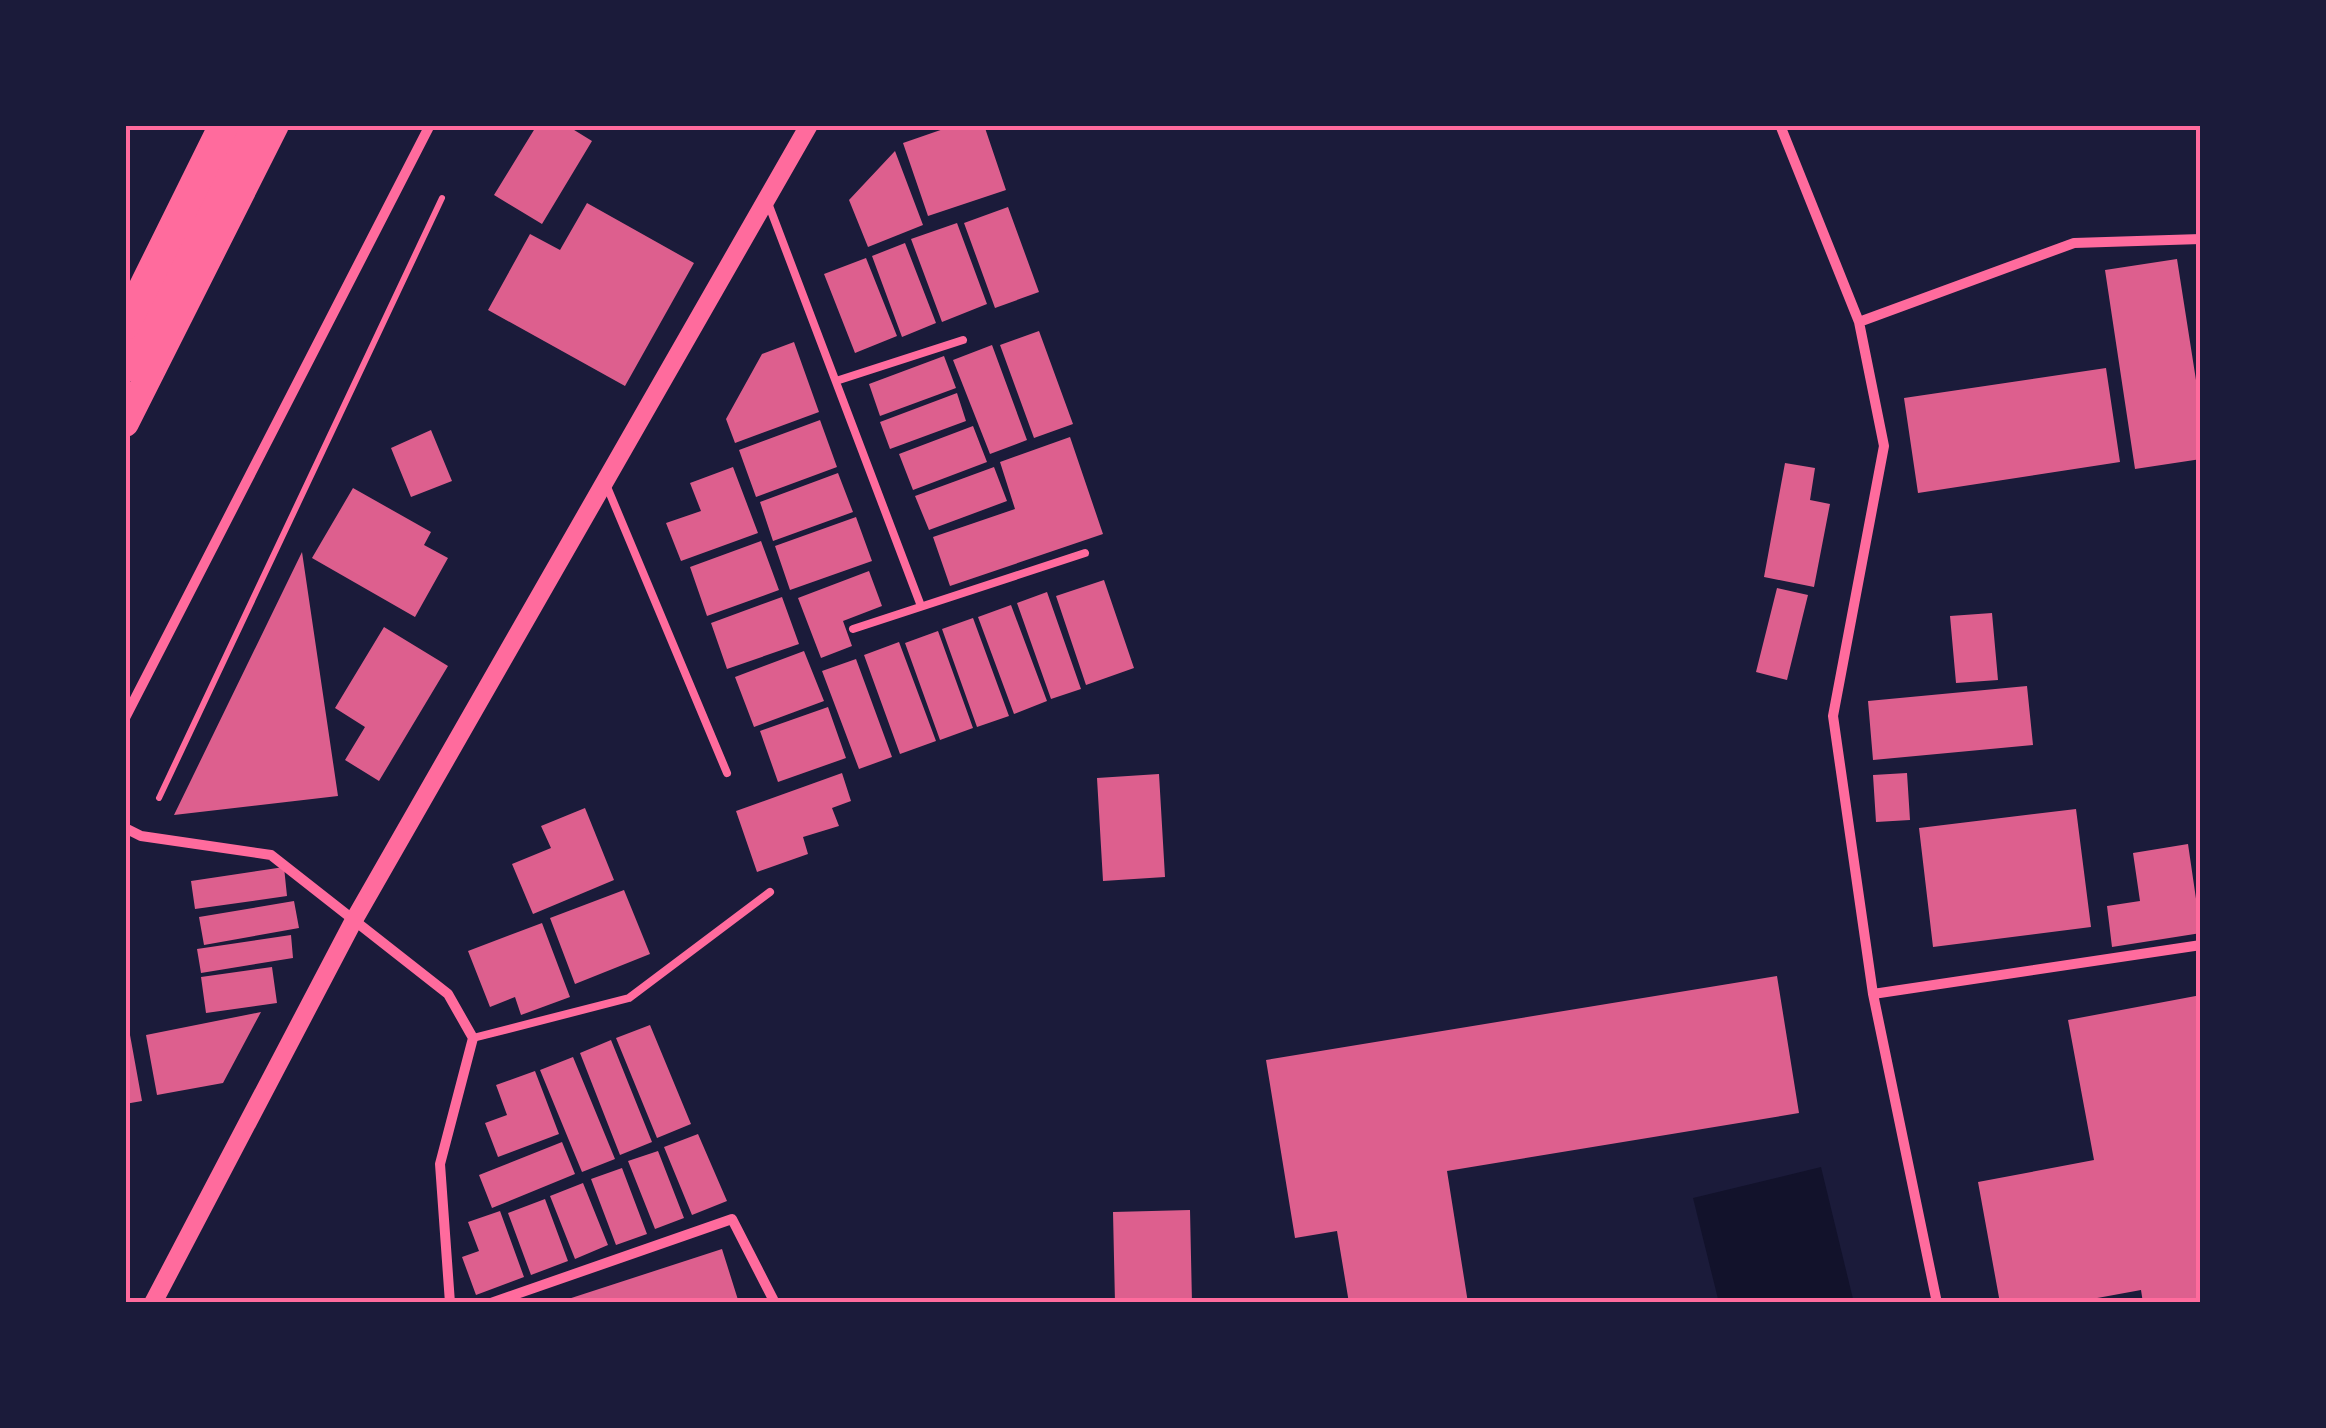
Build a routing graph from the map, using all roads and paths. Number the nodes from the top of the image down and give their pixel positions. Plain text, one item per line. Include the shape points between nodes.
1 (224, 125) edge
2 (246, 125) edge
3 (274, 125) edge
4 (430, 125) edge
5 (809, 125) edge
6 (1780, 125) edge
7 (443, 196) dead end
8 (766, 199) junction
9 (2201, 239) edge
10 (1859, 322) junction
11 (125, 325) edge
12 (963, 340) dead end
13 (125, 368) edge
14 (836, 381) junction
15 (125, 423) edge
16 (605, 481) junction
17 (1085, 552) dead end
18 (921, 606) junction
19 (853, 629) dead end
20 (125, 718) edge
21 (727, 773) dead end
22 (125, 828) edge
23 (141, 836) junction
24 (770, 892) dead end
25 (354, 920) junction
26 (2201, 945) edge
27 (1873, 994) junction
28 (473, 1038) junction
29 (153, 1303) edge
30 (450, 1303) edge
31 (491, 1303) edge
32 (775, 1303) edge
33 (1937, 1303) edge

1 - 11 highway
2 - 13 highway
3 - 15 highway
4 - 20 street
5 - 8 street
6 - 10 street
7 - 23 path
8 - 14 lane
8 - 16 street
9 - 10 street via 2074,243
10 - 27 street via 1884,446 1833,716
12 - 14 lane
14 - 18 lane
16 - 21 lane
16 - 25 street
17 - 18 lane
18 - 19 lane
22 - 23 street
23 - 25 street via 271,855
24 - 28 lane via 629,998
25 - 28 street via 448,994
25 - 29 street
26 - 27 street
27 - 33 street
28 - 30 street via 440,1164
31 - 32 street via 732,1219

